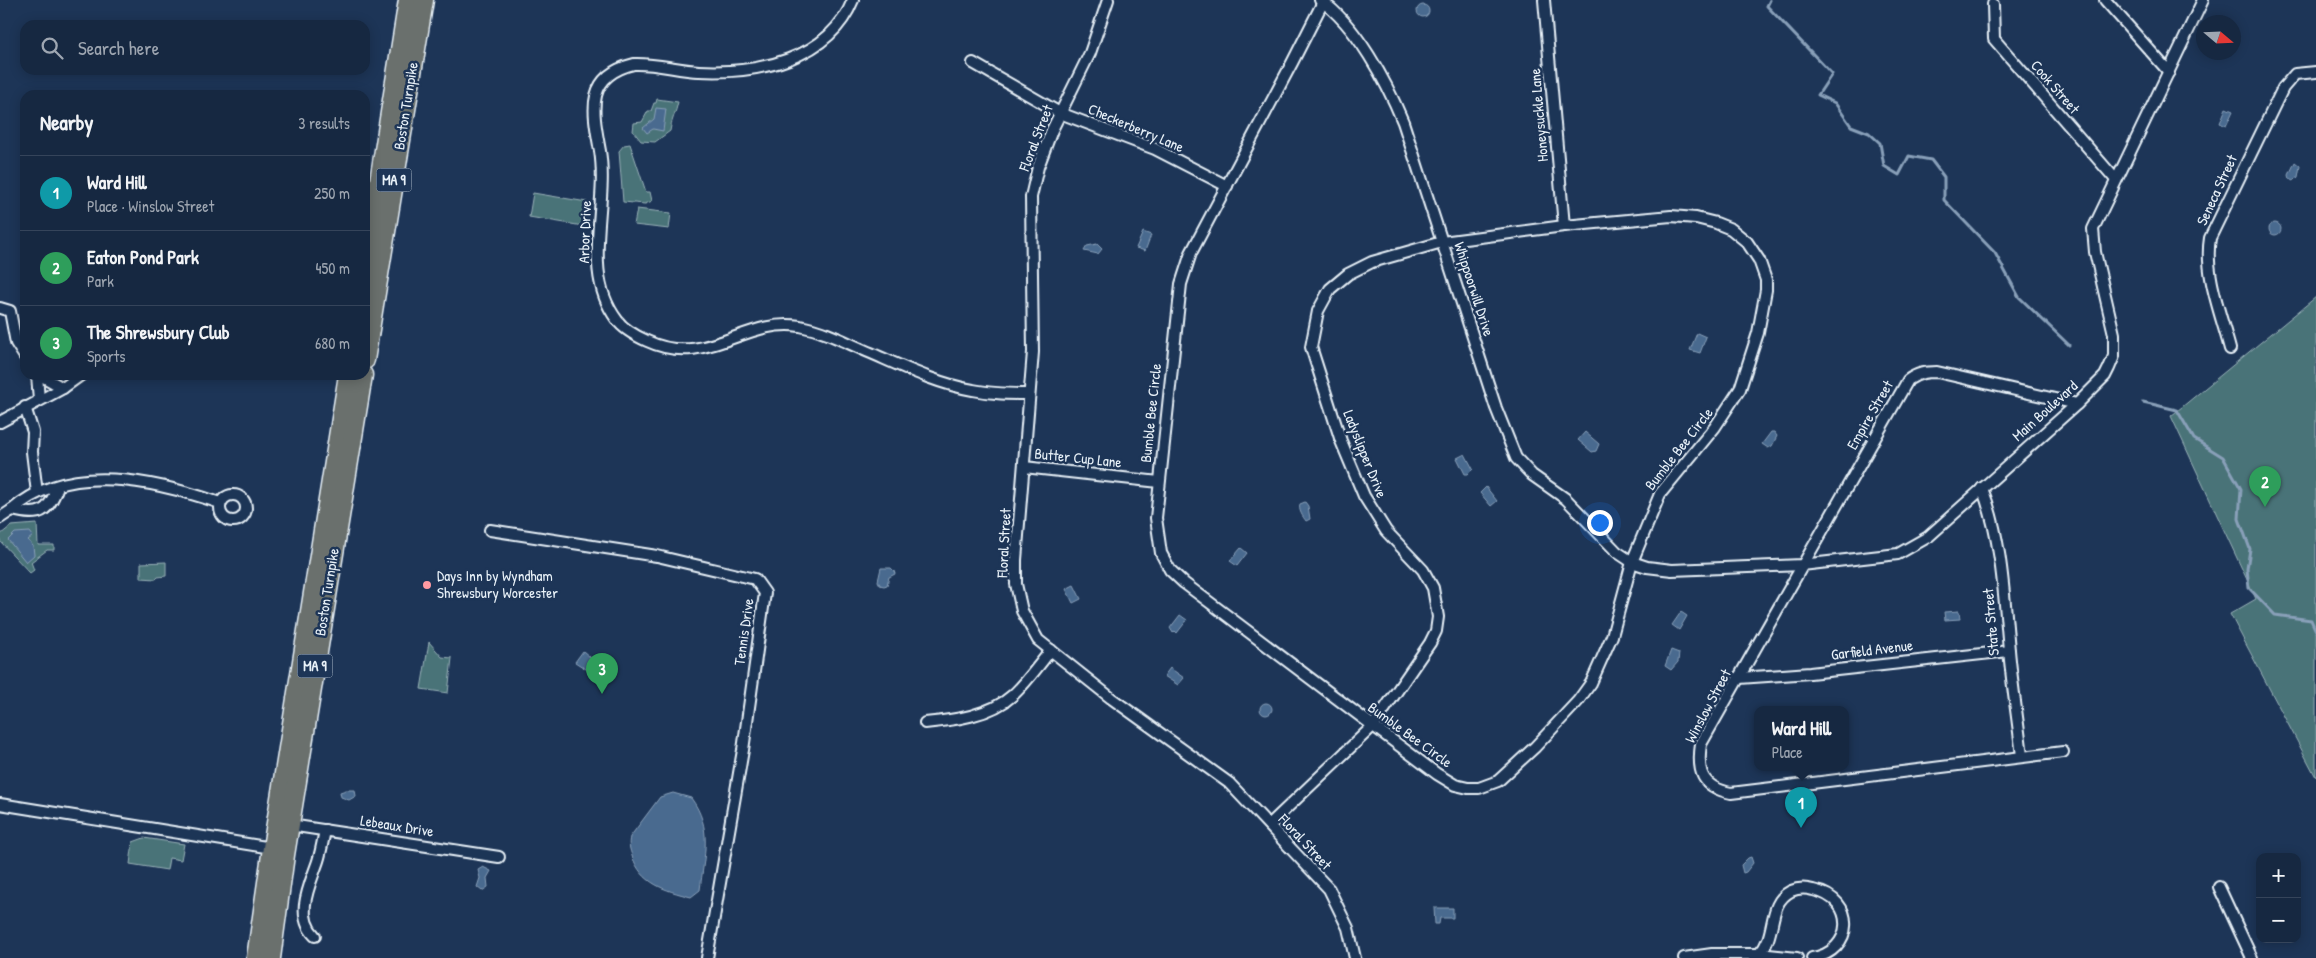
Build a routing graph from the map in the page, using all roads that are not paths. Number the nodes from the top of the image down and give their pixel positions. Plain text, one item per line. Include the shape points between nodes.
1 (408, 0) edge
2 (424, 0) edge
3 (853, 0) edge
4 (1108, 0) edge
5 (1322, 0) edge
6 (1544, 0) edge
7 (2105, 0) edge
8 (2203, 0) edge
9 (1993, 4) dead end
10 (973, 63) dead end
11 (2169, 72) junction
12 (2316, 72) edge
13 (1060, 113) junction
14 (2116, 180) junction
15 (1227, 186) junction
16 (1564, 226) junction
17 (370, 238) edge
18 (1442, 242) junction
19 (0, 308) edge
20 (370, 329) edge
21 (20, 349) edge
22 (2230, 349) dead end
23 (38, 380) edge
24 (48, 380) edge
25 (74, 380) edge
26 (347, 380) edge
27 (362, 380) edge
28 (63, 388) junction
29 (1029, 394) junction
30 (39, 400) junction
31 (2077, 404) junction
32 (25, 407) junction
33 (0, 422) edge
34 (1024, 467) junction
35 (1159, 482) junction
36 (58, 486) junction
37 (1982, 488) junction
38 (37, 493) junction
39 (220, 503) dead end
40 (12, 510) junction
41 (0, 518) edge
42 (490, 530) dead end
43 (1632, 562) junction
44 (1802, 565) junction
45 (1051, 650) junction
46 (2009, 650) junction
47 (1739, 678) junction
48 (925, 723) dead end
49 (1373, 726) junction
50 (2063, 752) dead end
51 (2022, 756) junction
52 (0, 804) edge
53 (290, 825) junction
54 (1269, 825) junction
55 (325, 830) junction
56 (272, 848) junction
57 (499, 857) dead end
58 (2219, 887) dead end
59 (315, 936) dead end
60 (1759, 954) junction
61 (256, 958) edge
62 (271, 958) edge
63 (707, 958) edge
64 (1354, 958) edge
65 (1684, 958) edge
66 (1797, 958) edge
67 (1812, 958) edge
68 (2252, 958) edge

1 - 17 highway, Boston Turnpike / MA 9
2 - 20 highway, Boston Turnpike / MA 9
3 - 29 street, Arbor Drive via 839,26 822,42 773,64 699,71 634,64 605,77 599,85 594,107 602,173 597,240 598,270 604,298 626,330 668,349 700,349 768,326 800,326 842,339 960,388 996,394
4 - 13 street, Floral Street via 1090,53
5 - 15 street, Bumble Bee Circle
5 - 18 street, Whippoorwill Drive via 1349,26 1391,92
6 - 16 street, Honeysuckle Lane
7 - 11 street
8 - 11 street, Main Boulevard
9 - 14 street, Cook Street via 1994,39
10 - 13 street, Checkerberry Lane
11 - 14 street, Main Boulevard
12 - 22 street, Seneca Street via 2295,74 2283,88 2210,238 2211,277
13 - 15 street, Checkerberry Lane via 1155,148
13 - 29 street, Floral Street via 1038,167 1031,197 1033,352
14 - 31 street, Main Boulevard via 2093,233 2114,333 2114,356 2105,376
15 - 35 street, Bumble Bee Circle via 1191,253 1181,284
16 - 18 street, Bumble Bee Circle
16 - 43 street, Bumble Bee Circle via 1671,216 1716,223 1731,229 1747,242 1759,260 1766,280 1758,333 1740,389 1715,427 1660,494
18 - 43 street, Whippoorwill Drive via 1496,408 1516,458 1532,475 1566,499 1608,546
18 - 49 street, Ladyslipper Drive via 1372,262 1336,282 1323,300 1311,342 1341,441 1364,496 1386,531 1426,575 1433,588 1438,617 1436,631 1427,649
19 - 21 street via 10,312
23 - 30 street
24 - 28 street
25 - 28 street
26 - 56 highway, Boston Turnpike / MA 9
27 - 53 highway, Boston Turnpike / MA 9
28 - 30 street
29 - 34 street, Floral Street
30 - 32 street
31 - 37 street, Main Boulevard
31 - 44 street, Empire Street via 1937,372 1917,374 1900,391
32 - 33 street
32 - 38 street via 33,432
34 - 35 street, Butter Cup Lane
34 - 45 street, Floral Street via 1016,584 1031,632
35 - 49 street, Bumble Bee Circle via 1157,534 1161,553 1170,570
36 - 38 street
36 - 39 street via 88,480 121,480 194,494
36 - 40 street via 45,510 33,513
37 - 44 street, Main Boulevard via 1928,538 1906,552
37 - 46 street, State Street via 1990,508 2005,592
38 - 40 street
40 - 41 street
42 - 63 street, Tennis Drive via 715,568 755,579 765,593 742,759
43 - 44 street, Main Boulevard via 1672,570
43 - 49 street, Bumble Bee Circle via 1612,636 1591,683 1535,748 1498,781 1478,788 1455,785
44 - 47 street, Winslow Street
45 - 48 street via 1019,689 999,705 966,717
45 - 54 street, Floral Street via 1111,698 1229,783
46 - 47 street, Garfield Avenue
46 - 51 street, State Street
47 - 51 street, Winslow Street via 1702,744 1699,759 1704,779 1724,792 1836,781
49 - 54 street, Ladyslipper Drive
50 - 51 street, Winslow Street
52 - 56 street
53 - 55 street, Lebeaux Drive
53 - 62 highway, Boston Turnpike / MA 9
54 - 64 street, Floral Street via 1334,897 1348,928
55 - 57 street, Lebeaux Drive
55 - 59 street via 304,911 306,924
56 - 61 highway, Boston Turnpike / MA 9
58 - 68 street
60 - 65 street via 1712,954
60 - 66 street
60 - 67 street via 1768,943 1773,914 1782,898 1791,891 1807,888 1829,894 1838,901 1845,916 1843,934 1834,950

